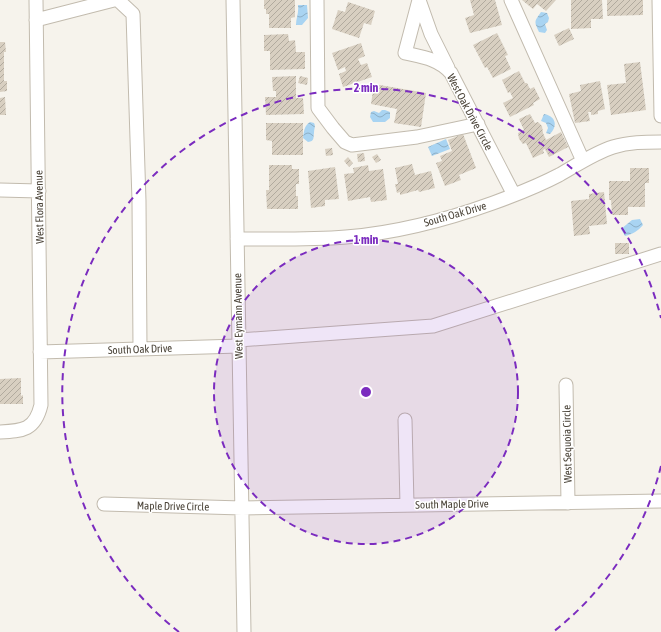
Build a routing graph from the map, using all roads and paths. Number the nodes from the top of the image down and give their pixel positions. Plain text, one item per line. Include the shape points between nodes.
1 (36, 0) edge
2 (114, 0) edge
3 (118, 0) edge
4 (233, 0) edge
5 (316, 0) edge
6 (419, 0) edge
7 (511, 0) edge
8 (660, 0) edge
9 (36, 20) junction
10 (451, 73) junction
11 (661, 116) edge
12 (478, 124) junction
13 (661, 142) edge
14 (583, 161) junction
15 (0, 190) edge
16 (38, 191) junction
17 (514, 196) junction
18 (237, 239) junction
19 (661, 254) edge
20 (239, 343) junction
21 (140, 349) junction
22 (40, 352) junction
23 (566, 385) dead end
24 (405, 420) dead end
25 (0, 432) edge
26 (661, 501) edge
27 (568, 503) junction
28 (104, 504) dead end
29 (407, 505) junction
30 (242, 508) junction
31 (244, 632) edge

1 - 9 street, West Flora Avenue
2 - 9 street
3 - 21 street via 133,14 139,202
4 - 18 street, West Eymann Avenue
5 - 12 street via 318,108 347,144 417,137
6 - 10 street via 433,37
6 - 10 street, West Oak Drive Circle via 406,53 434,60
7 - 14 street
8 - 11 street
9 - 16 street, West Flora Avenue
10 - 12 street, West Oak Drive Circle
12 - 17 street, West Oak Drive Circle
13 - 14 street, South Oak Drive via 624,144
14 - 17 street, South Oak Drive
15 - 16 street
16 - 22 street, West Flora Avenue
17 - 18 street, South Oak Drive via 424,223 373,233 317,238
18 - 20 street, West Eymann Avenue
19 - 20 street, South Oak Drive via 433,326
20 - 21 street, South Oak Drive
20 - 30 street, West Eymann Avenue
21 - 22 street, South Oak Drive
22 - 25 street, West Flora Avenue via 39,414 25,430
23 - 27 street, West Sequoia Circle
24 - 29 street
26 - 27 street, South Maple Drive
27 - 29 street, South Maple Drive
28 - 30 street, Maple Drive Circle
29 - 30 street, South Maple Drive
30 - 31 street, West Eymann Avenue

